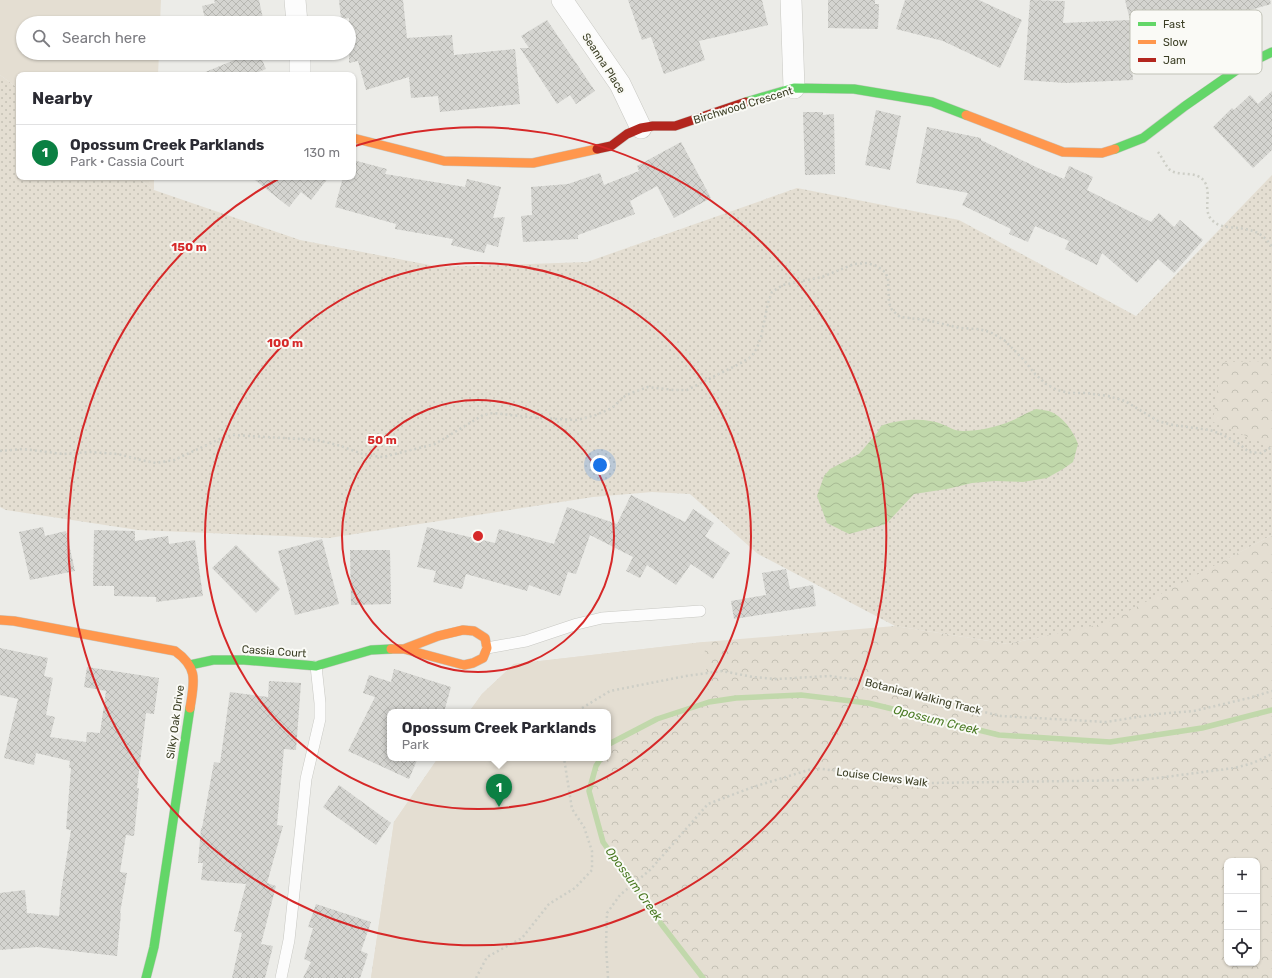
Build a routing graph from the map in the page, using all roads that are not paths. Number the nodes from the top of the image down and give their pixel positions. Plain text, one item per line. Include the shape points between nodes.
1 (295, 0) edge
2 (562, 0) edge
3 (791, 0) edge
4 (296, 16) edge
5 (1272, 52) edge
6 (1262, 57) edge
7 (300, 60) edge
8 (300, 72) edge
9 (1231, 74) edge
10 (794, 88) junction
11 (641, 128) junction
12 (356, 139) edge
13 (700, 611) dead end
14 (0, 620) edge
15 (487, 648) junction
16 (404, 649) junction
17 (190, 665) junction
18 (316, 666) junction
19 (146, 978) edge
20 (281, 978) edge

1 - 4 street
2 - 11 street, Seanna Place via 620,84
3 - 10 street
5 - 6 street, Birchwood Crescent
7 - 8 street
9 - 10 street, Birchwood Crescent via 1143,138 1102,153 1063,152 932,102 854,89
10 - 11 street, Birchwood Crescent via 675,126
11 - 12 street, Birchwood Crescent via 627,134 612,146 533,163 444,161
13 - 15 lane via 602,618 526,641
14 - 17 street via 175,651
15 - 16 street, Cassia Court via 483,658 464,665
15 - 16 street, Cassia Court via 485,638 474,631 463,630
16 - 18 street, Cassia Court via 371,650
17 - 18 street, Cassia Court via 213,660 244,660
17 - 19 street, Silky Oak Drive via 194,677 154,947
18 - 20 lane via 320,719 306,779 289,940

